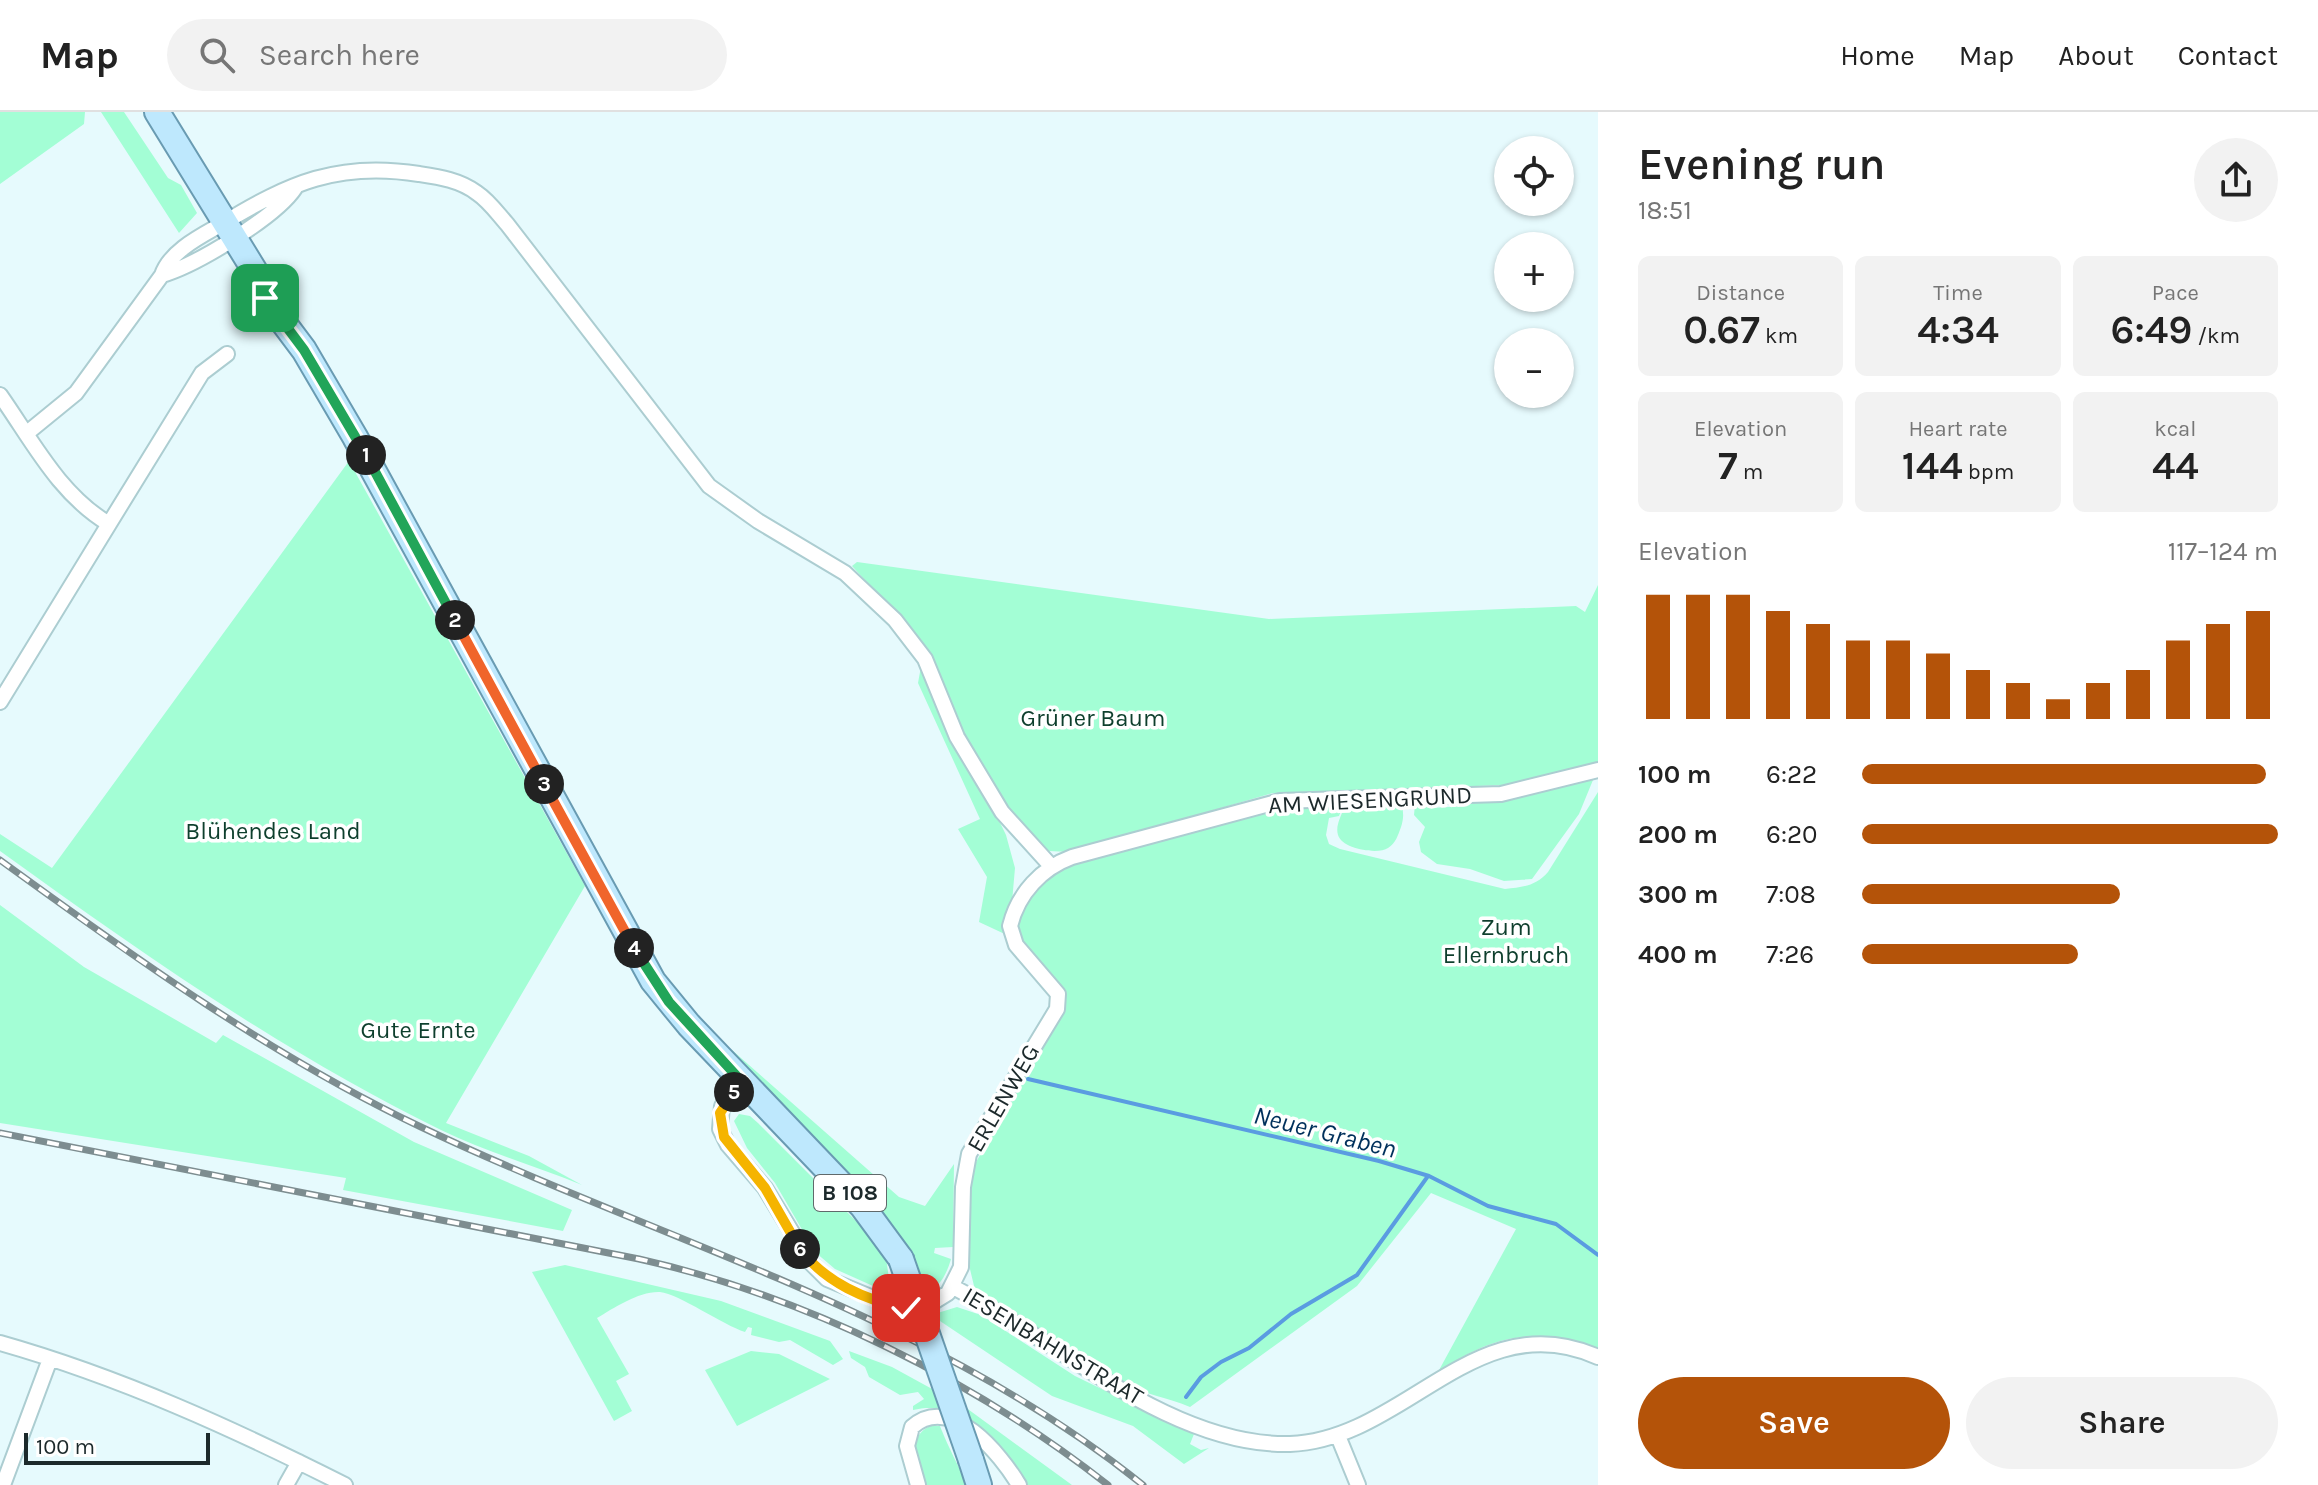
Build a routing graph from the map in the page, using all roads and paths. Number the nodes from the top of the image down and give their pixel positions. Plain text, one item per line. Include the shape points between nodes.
1 (157, 112) edge
2 (227, 226) junction
3 (227, 354) dead end
4 (0, 395) edge
5 (27, 433) junction
6 (109, 524) junction
7 (0, 702) edge
8 (1598, 770) edge
9 (1051, 866) junction
10 (738, 1088) junction
11 (953, 1287) junction
12 (0, 1343) edge
13 (1598, 1357) edge
14 (50, 1359) junction
15 (1338, 1436) junction
16 (299, 1462) junction
17 (3, 1485) edge
18 (286, 1485) edge
19 (345, 1485) edge
20 (918, 1485) edge
21 (979, 1485) edge
22 (1019, 1485) edge
23 (1358, 1485) edge

1 - 2 main road, B 108
2 - 5 street via 162,275 76,393
2 - 9 street via 287,200 302,185 352,169 401,171 460,183 486,200 709,486 845,573 895,620 925,659 957,737 1005,816
2 - 10 main road, B 108 via 264,286 265,298 304,350 363,450 639,957
3 - 6 street via 202,373
4 - 5 street
5 - 6 street via 59,483
6 - 7 street
8 - 9 street, AM WIESENGRUND via 1501,794 1280,801
9 - 11 street, ERLENWEG via 1016,906 1010,926 1016,945 1058,994 1059,1002 966,1161 963,1255
10 - 11 street via 720,1113 724,1137 819,1272 906,1308 935,1303
10 - 21 main road, B 108, bridge via 862,1206 901,1259
11 - 15 street, IESENBAHNSTRAAT via 1098,1377 1202,1426 1289,1444
12 - 14 street
13 - 15 street, IESENBAHNSTRAAT via 1548,1344 1505,1348 1472,1360 1375,1420
14 - 16 street via 189,1411
14 - 17 street
15 - 23 street
16 - 18 street
16 - 19 street
20 - 22 street via 907,1439 912,1427 928,1418 950,1420 977,1435

